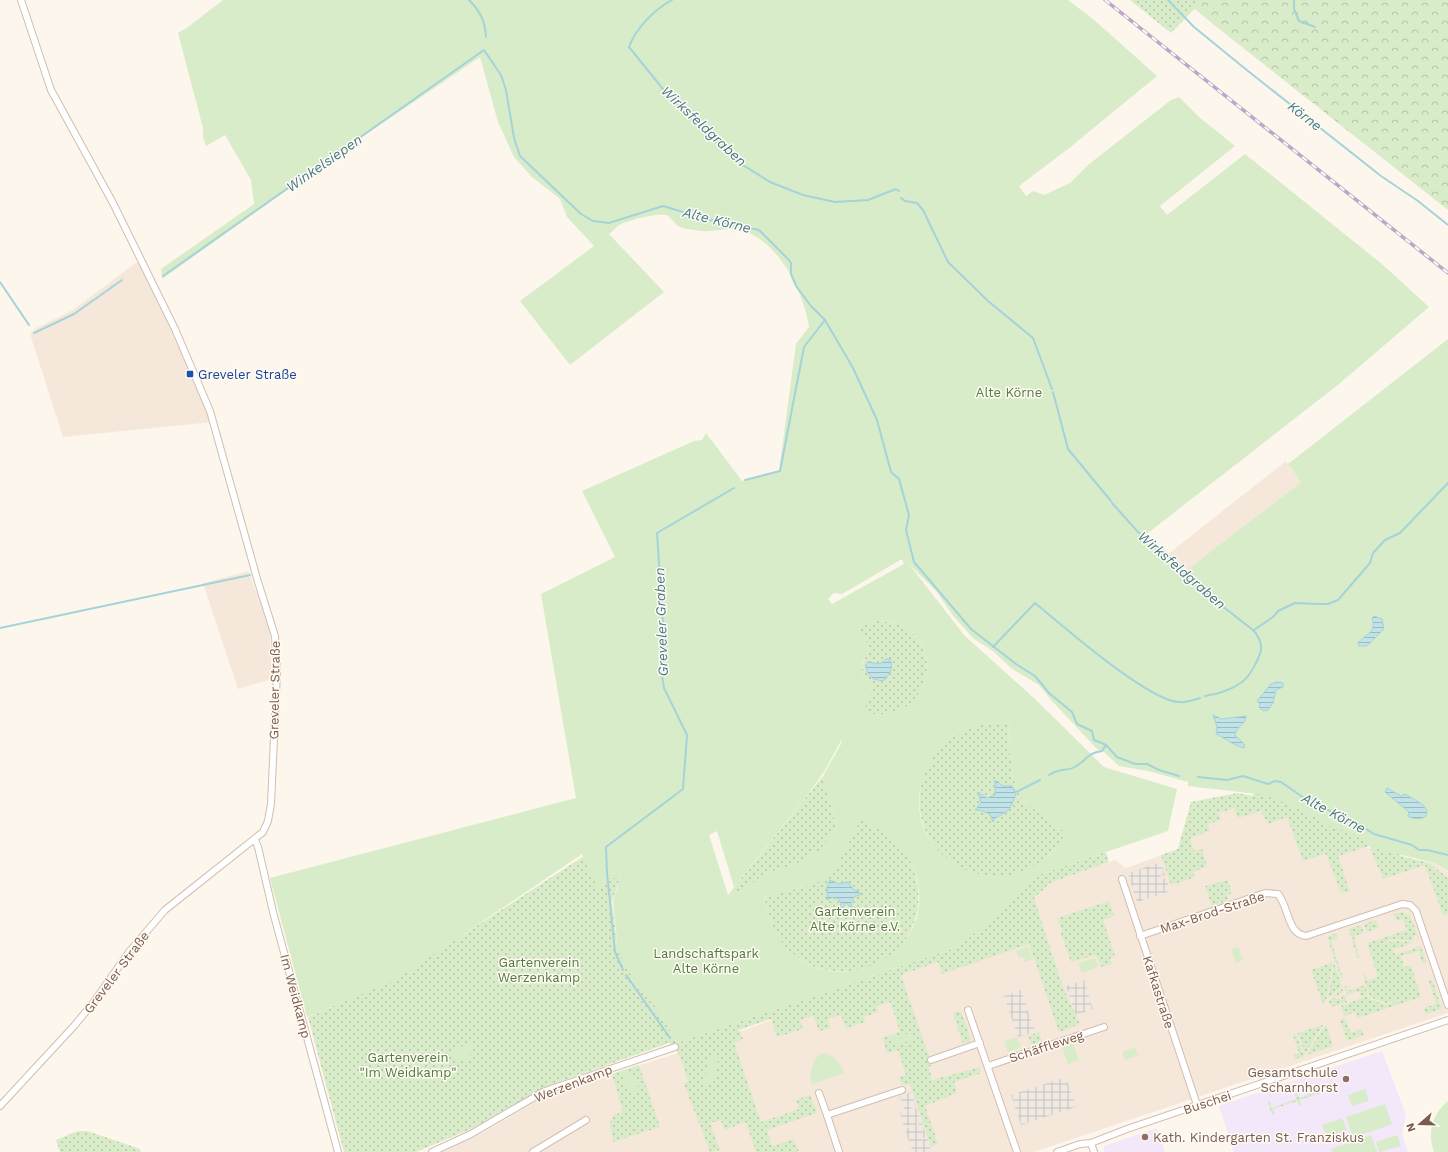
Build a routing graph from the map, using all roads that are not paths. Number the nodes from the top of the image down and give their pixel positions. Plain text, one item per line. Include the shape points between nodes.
1 (22, 0) edge
2 (255, 840) junction
3 (1122, 879) dead end
4 (1140, 936) junction
5 (1448, 1005) edge
6 (968, 1010) dead end
7 (1448, 1020) edge
8 (1104, 1027) dead end
9 (980, 1043) junction
10 (675, 1047) dead end
11 (931, 1060) dead end
12 (988, 1066) junction
13 (902, 1090) dead end
14 (819, 1093) dead end
15 (1197, 1105) junction
16 (0, 1106) edge
17 (826, 1115) junction
18 (586, 1120) dead end
19 (1091, 1143) junction
20 (338, 1152) edge
21 (432, 1152) edge
22 (533, 1152) edge
23 (839, 1152) edge
24 (1016, 1152) edge
25 (1057, 1152) edge
26 (1094, 1152) edge

1 - 2 street, Greveler Straße via 51,90 113,203 203,392 273,627 277,649 277,672 271,804 266,826
2 - 16 street, Greveler Straße via 160,916 129,952 74,1026
2 - 20 street, Im Weidkamp
3 - 4 street, Kafkastraße
4 - 5 street, Max-Brod-Straße via 1265,893 1278,894 1296,933 1306,936 1402,904 1410,905 1416,911
4 - 15 street, Kafkastraße
6 - 9 street
7 - 15 street, Buschei
8 - 12 street, Schäffleweg
9 - 11 street
9 - 12 street
10 - 21 street, Werzenkamp via 545,1091 471,1134
12 - 24 street
13 - 17 street
14 - 17 street
15 - 19 street, Buschei via 1104,1136
17 - 23 street
18 - 22 street
19 - 25 street, Buschei
19 - 26 street

